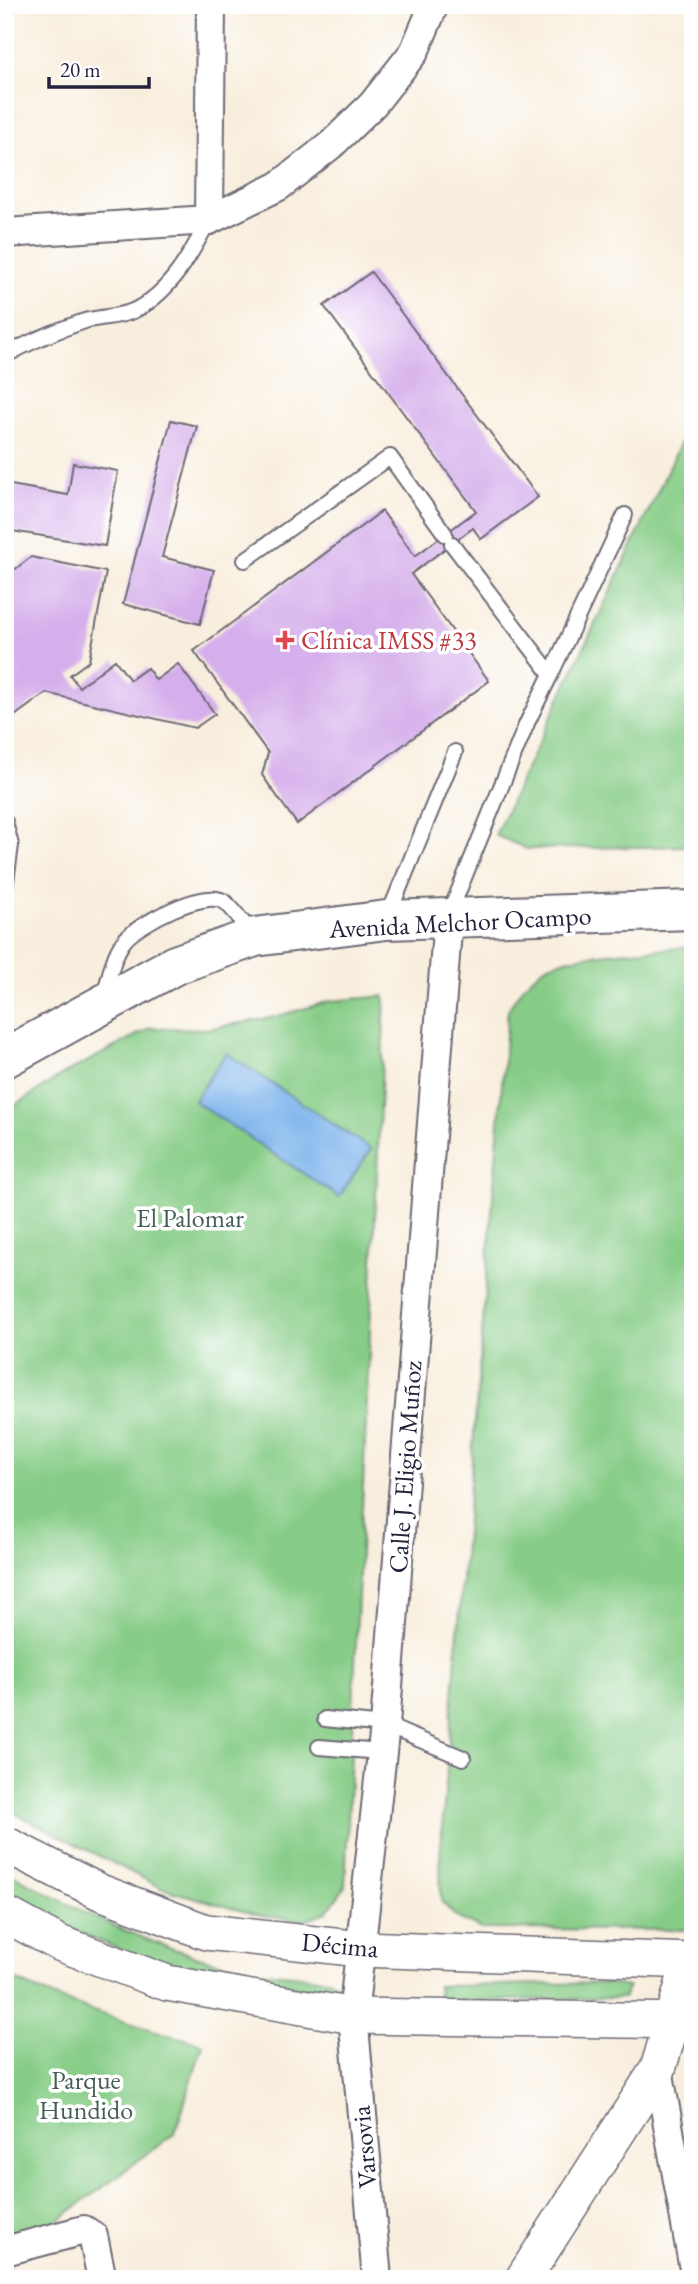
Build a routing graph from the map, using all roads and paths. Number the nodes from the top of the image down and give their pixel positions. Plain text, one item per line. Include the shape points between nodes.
1 (211, 5) edge
2 (435, 5) edge
3 (209, 220) junction
4 (5, 233) edge
5 (5, 356) edge
6 (625, 515) dead end
7 (245, 559) dead end
8 (551, 674) junction
9 (455, 752) dead end
10 (5, 822) edge
11 (5, 888) edge
12 (693, 910) edge
13 (448, 918) junction
14 (386, 920) junction
15 (255, 937) junction
16 (102, 1005) junction
17 (5, 1058) edge
18 (325, 1718) dead end
19 (383, 1738) junction
20 (319, 1747) dead end
21 (463, 1758) dead end
22 (5, 1844) edge
23 (5, 1914) edge
24 (361, 1949) junction
25 (691, 1961) edge
26 (354, 2016) junction
27 (684, 2022) edge
28 (658, 2069) junction
29 (5, 2251) edge
30 (693, 2264) edge
31 (102, 2279) edge
32 (377, 2279) edge
33 (523, 2279) edge

1 - 3 street
2 - 3 street via 414,52 373,104 332,144 279,186
3 - 4 street
3 - 5 lane via 188,260 164,288 133,311 86,321
6 - 8 lane
7 - 8 lane via 390,457
8 - 13 lane
9 - 14 lane
10 - 11 lane via 11,845
12 - 13 main road, Avenida Melchor Ocampo
13 - 14 main road, Avenida Melchor Ocampo
13 - 19 street, Calle J. Eligio Muñoz
14 - 15 main road, Avenida Melchor Ocampo
15 - 16 main road, Avenida Melchor Ocampo via 175,965
15 - 16 lane via 224,902 199,898 135,929 124,941
16 - 17 main road, Avenida Melchor Ocampo
18 - 19 lane
19 - 20 lane
19 - 21 lane
19 - 24 street, Calle J. Eligio Muñoz
22 - 24 street, Décima via 100,1892 206,1932
23 - 26 street via 59,1943 167,1983
24 - 25 street, Décima
24 - 26 street, Calle J. Eligio Muñoz
25 - 27 street
26 - 27 street
26 - 32 street, Varsovia
27 - 28 street
28 - 30 street
28 - 33 street
29 - 31 street via 84,2230 93,2235

